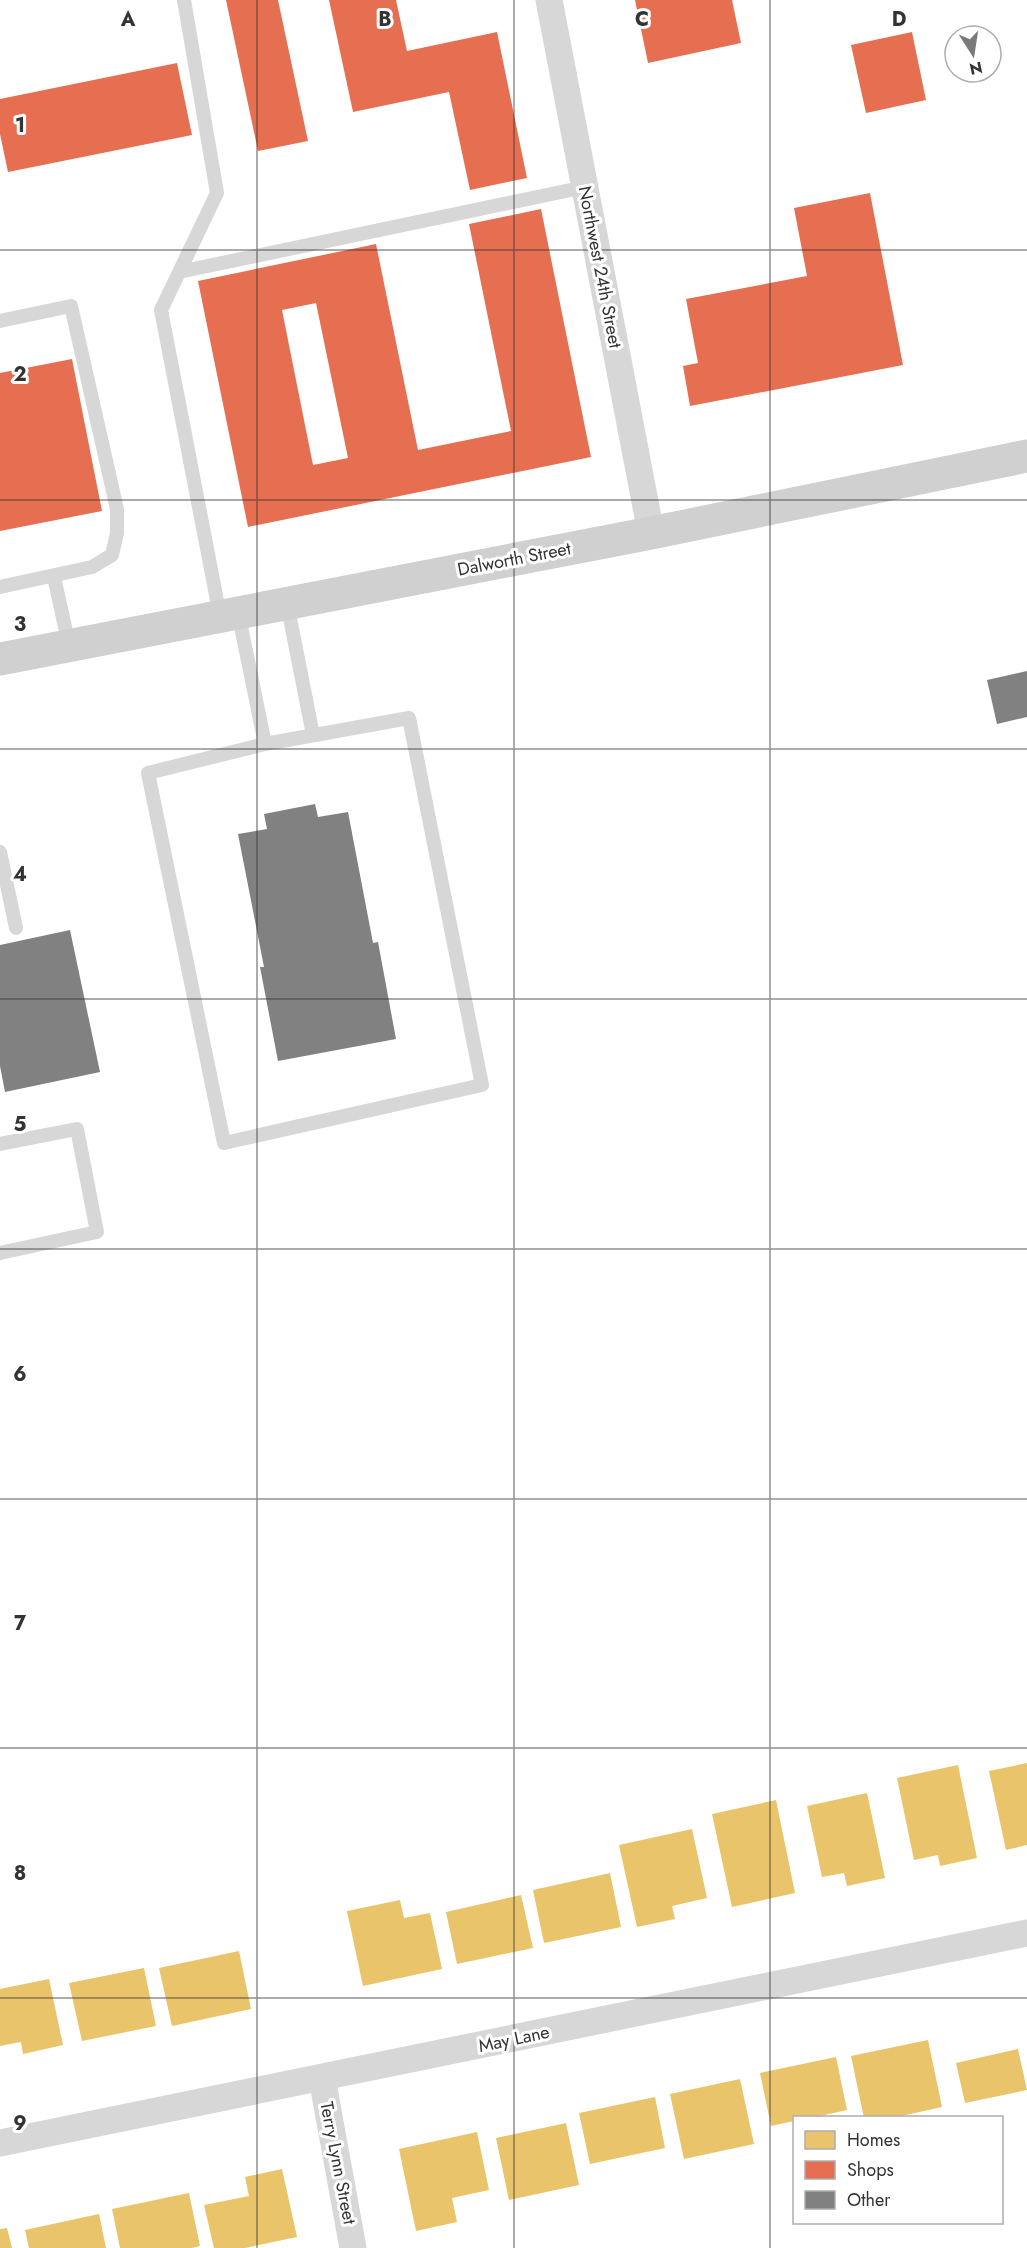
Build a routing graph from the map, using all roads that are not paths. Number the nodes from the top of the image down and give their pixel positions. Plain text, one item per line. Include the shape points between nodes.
1 (184, 0) edge
2 (549, 0) edge
3 (585, 187) junction
4 (179, 272) junction
5 (0, 321) edge
6 (1027, 456) edge
7 (651, 533) junction
8 (54, 577) junction
9 (0, 587) edge
10 (287, 603) junction
11 (229, 614) junction
12 (69, 645) junction
13 (0, 658) edge
14 (313, 735) junction
15 (265, 744) junction
16 (0, 852) edge
17 (16, 928) dead end
18 (0, 1144) edge
19 (0, 1252) edge
20 (1027, 1933) edge
21 (322, 2079) junction
22 (0, 2143) edge
23 (354, 2248) edge

1 - 4 lane via 217,193
2 - 3 street, Northwest 24th Street
3 - 4 lane
3 - 7 street, Northwest 24th Street
4 - 11 lane via 161,310
5 - 8 lane via 71,306 117,509 112,555 92,567
6 - 7 street, Dalworth Street
7 - 10 street, Dalworth Street
8 - 9 lane
8 - 12 lane
10 - 11 street, Dalworth Street
10 - 14 lane
11 - 12 street, Dalworth Street
11 - 15 lane
12 - 13 street, Dalworth Street
14 - 15 lane
14 - 15 lane via 409,718 482,1085 224,1143 148,773
16 - 17 lane
18 - 19 lane via 77,1129 97,1232
20 - 21 street, May Lane
21 - 22 street, May Lane
21 - 23 street, Terry Lynn Street

